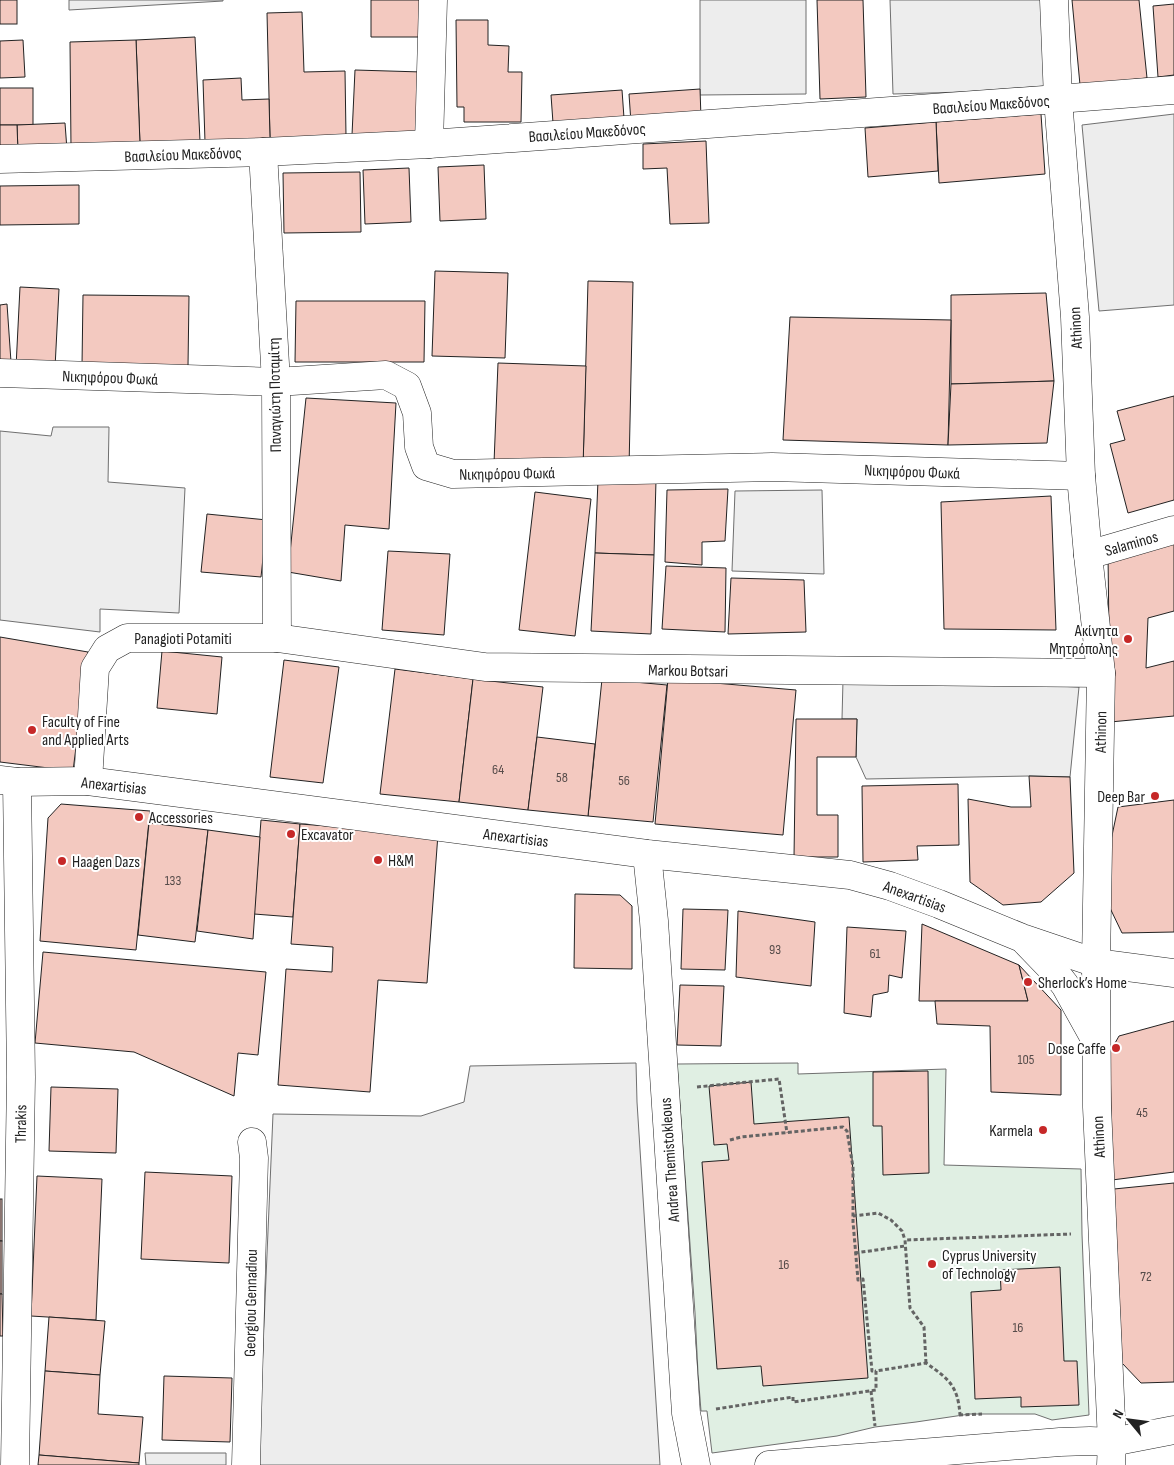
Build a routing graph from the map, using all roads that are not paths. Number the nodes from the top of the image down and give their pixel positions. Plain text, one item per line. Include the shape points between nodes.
1 (433, 0) edge
2 (1054, 0) edge
3 (1174, 90) edge
4 (1058, 99) junction
5 (429, 144) junction
6 (263, 152) junction
7 (0, 159) edge
8 (0, 373) edge
9 (276, 382) junction
10 (1081, 476) junction
11 (1174, 530) edge
12 (1088, 555) junction
13 (276, 638) junction
14 (1101, 673) junction
15 (9, 781) edge
16 (88, 781) junction
17 (648, 854) junction
18 (1022, 938) junction
19 (1096, 963) junction
20 (1174, 973) edge
21 (1096, 1043) junction
22 (252, 1142) dead end
23 (1174, 1430) edge
24 (1112, 1454) edge
25 (15, 1465) edge
26 (246, 1465) edge
27 (696, 1465) edge
28 (769, 1465) edge

1 - 5 street
2 - 4 street, Athinon
3 - 4 street, Βασιλείου Μακεδόνος
4 - 5 street, Βασιλείου Μακεδόνος
4 - 10 street, Athinon via 1075,316
5 - 6 street, Βασιλείου Μακεδόνος
6 - 7 street, Βασιλείου Μακεδόνος
6 - 9 street, Παναγιώτη Ποταμίτη
8 - 9 street, Νικηφόρου Φωκά
9 - 10 street, Νικηφόρου Φωκά via 386,375 407,386 417,413 419,447 426,466 453,474 772,468
9 - 13 street, Παναγιώτη Ποταμίτη
10 - 12 street, Athinon
11 - 12 street, Salaminos
12 - 14 street, Athinon
13 - 14 street, Markou Botsari via 485,667
13 - 16 street, Panagioti Potamiti via 127,638 107,649 95,668
14 - 19 street, Athinon
15 - 16 street, Anexartisias
15 - 25 street, Thrakis via 21,1077
16 - 17 street, Anexartisias
17 - 18 street, Anexartisias via 850,875 890,886
17 - 27 street, Andrea Themistokleous via 686,1413
18 - 19 street, Anexartisias
18 - 21 street, Anexartisias via 1065,985
19 - 20 street, Anexartisias
19 - 21 street, Athinon
21 - 24 street, Athinon
22 - 26 street, Georgiou Gennadiou
23 - 24 street
24 - 28 street via 1090,1441

